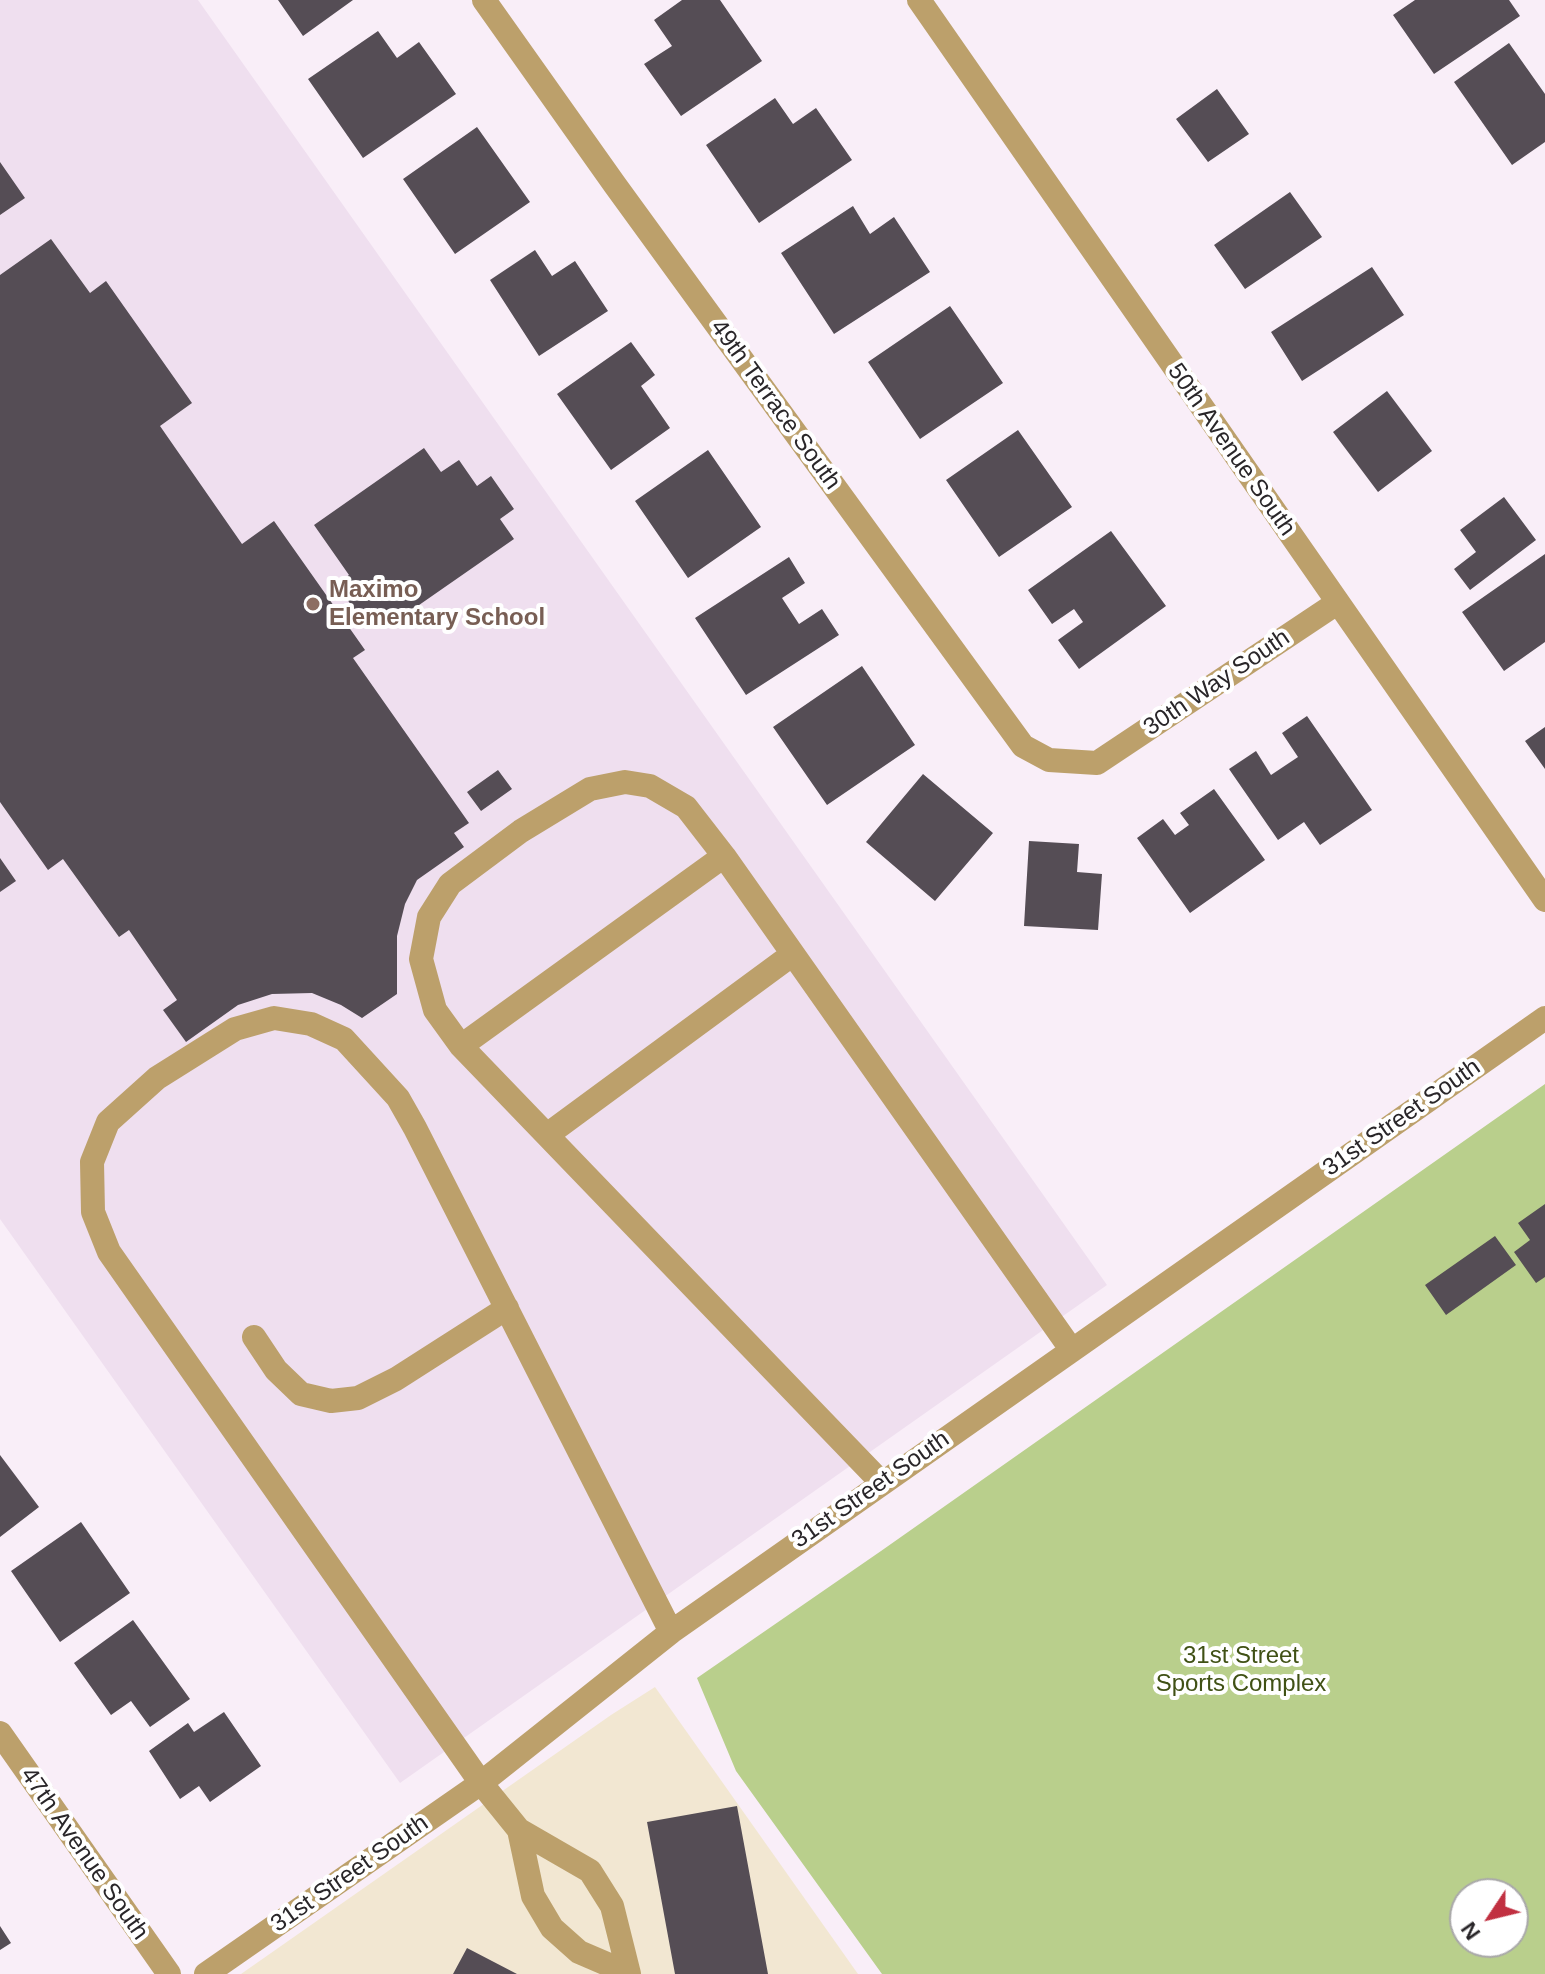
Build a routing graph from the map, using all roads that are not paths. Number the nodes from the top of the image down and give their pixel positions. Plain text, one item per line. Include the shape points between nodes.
1 (484, 0) edge
2 (919, 0) edge
3 (1337, 603) junction
4 (1097, 763) joint
5 (724, 856) junction
6 (1545, 900) edge
7 (793, 954) junction
8 (1545, 1018) edge
9 (461, 1046) junction
10 (547, 1135) junction
11 (507, 1308) junction
12 (254, 1337) dead end
13 (1071, 1349) junction
14 (881, 1482) junction
15 (671, 1632) junction
16 (0, 1733) edge
17 (481, 1783) junction
18 (519, 1830) junction
19 (169, 1974) edge
20 (206, 1974) edge
21 (628, 1974) edge

1 - 4 street, 49th Terrace South via 1023,746 1049,760
2 - 3 street, 50th Avenue South
3 - 4 street, 30th Way South
3 - 6 street, 50th Avenue South
5 - 7 street
5 - 9 street
5 - 9 street via 686,807 650,786 625,782 590,789 521,831 450,884 429,917 421,959 435,1010
7 - 10 street
7 - 13 street
8 - 13 street, 31st Street South
9 - 10 street
10 - 14 street
11 - 12 street via 358,1398 331,1401 301,1394 276,1370
11 - 15 street
11 - 17 street via 398,1098 344,1039 311,1024 274,1018 235,1029 157,1078 108,1122 92,1162 93,1212 109,1252
13 - 14 street, 31st Street South
14 - 15 street, 31st Street South
15 - 17 street, 31st Street South
16 - 19 street, 47th Avenue South
17 - 18 street
17 - 20 street, 31st Street South
18 - 21 street via 590,1871 612,1906
18 - 21 street via 533,1896 552,1928 579,1952

